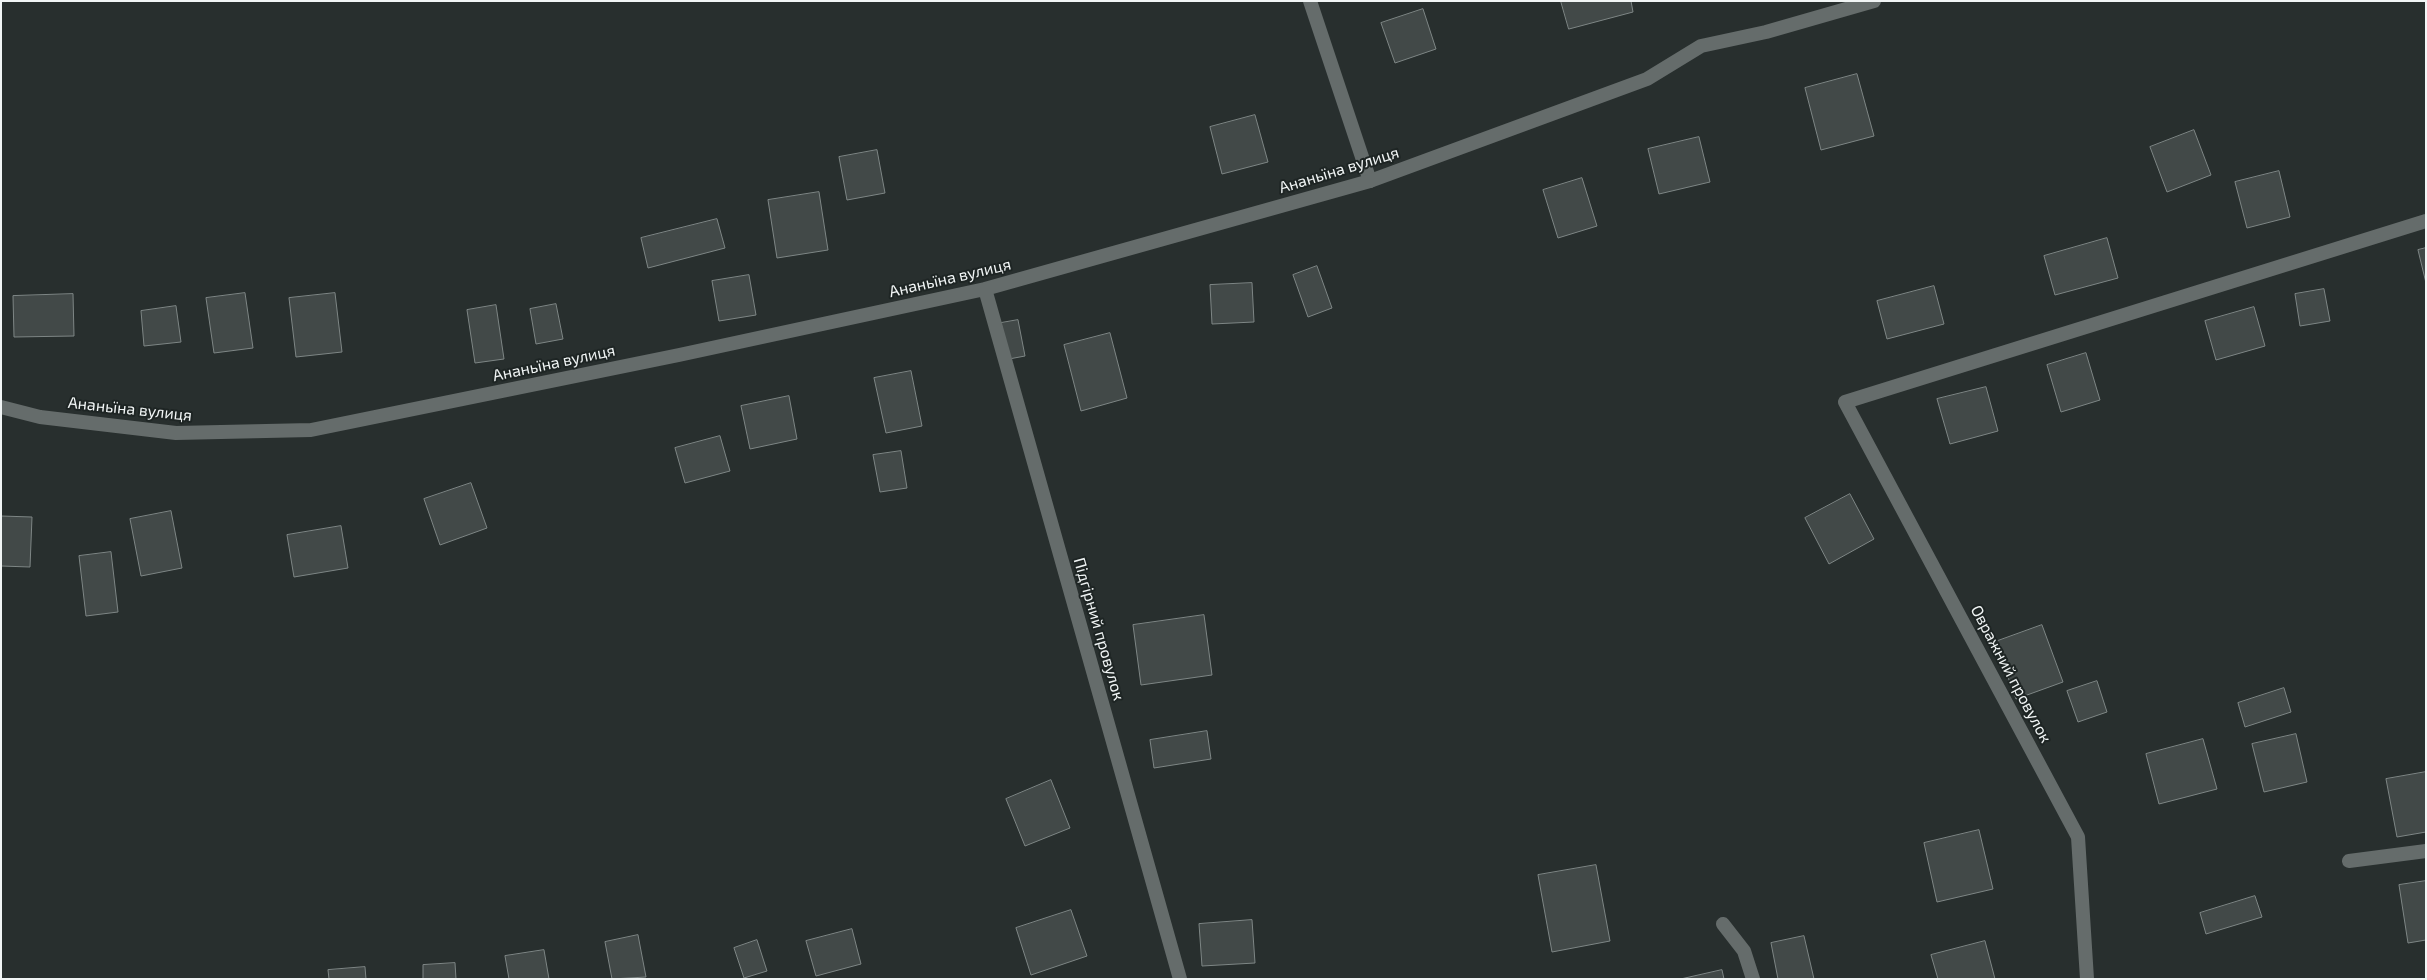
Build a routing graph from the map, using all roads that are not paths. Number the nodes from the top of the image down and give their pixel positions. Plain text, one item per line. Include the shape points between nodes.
1 (1310, 1) edge
2 (1874, 1) edge
3 (1370, 181) junction
4 (2426, 222) edge
5 (985, 289) junction
6 (1, 407) edge
7 (2426, 851) edge
8 (2350, 860) dead end
9 (1723, 924) dead end
10 (1180, 979) edge
11 (1753, 979) edge
12 (2087, 979) edge

1 - 3 street
2 - 3 street, Ананьїна вулиця via 1766,32 1700,46 1647,80
3 - 5 street, Ананьїна вулиця
4 - 12 street, Овражний провулок via 1845,402 2078,837
5 - 6 street, Ананьїна вулиця via 311,430 176,433 40,417
5 - 10 street, Підгірний провулок
7 - 8 street
9 - 11 street via 1744,951

